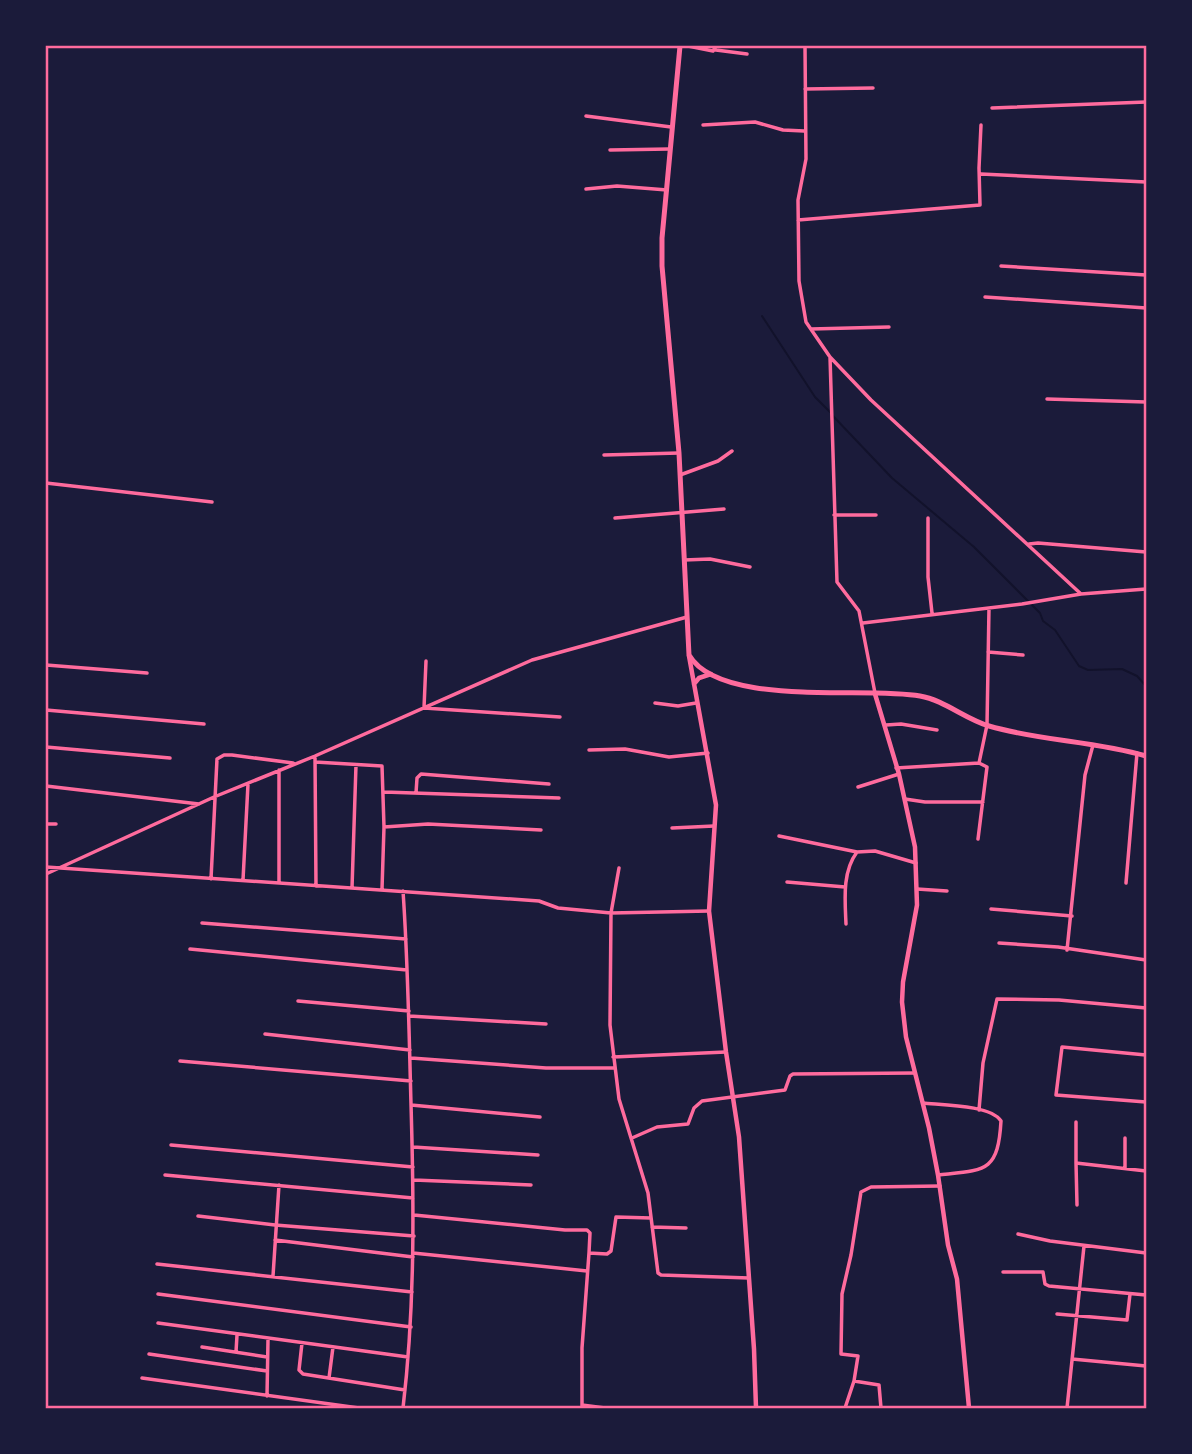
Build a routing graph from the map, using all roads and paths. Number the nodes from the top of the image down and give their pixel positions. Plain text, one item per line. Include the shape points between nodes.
1 (680, 46) edge
2 (690, 46) edge
3 (805, 46) edge
4 (716, 48) edge
5 (747, 54) dead end
6 (873, 88) dead end
7 (805, 89) junction
8 (1146, 102) edge
9 (992, 108) dead end
10 (586, 116) dead end
11 (703, 125) dead end
12 (981, 125) dead end
13 (671, 127) junction
14 (806, 131) junction
15 (669, 149) junction
16 (610, 150) dead end
17 (980, 174) junction
18 (1146, 182) edge
19 (586, 189) dead end
20 (667, 190) junction
21 (798, 220) junction
22 (1001, 266) dead end
23 (1146, 275) edge
24 (985, 297) dead end
25 (1146, 308) edge
26 (889, 327) dead end
27 (810, 329) junction
28 (830, 357) junction
29 (1047, 399) dead end
30 (1146, 402) edge
31 (732, 451) dead end
32 (679, 453) junction
33 (604, 455) dead end
34 (680, 474) junction
35 (46, 483) edge
36 (212, 502) dead end
37 (724, 509) dead end
38 (682, 513) junction
39 (876, 514) dead end
40 (834, 515) junction
41 (928, 518) dead end
42 (615, 519) dead end
43 (1029, 544) junction
44 (1146, 552) edge
45 (684, 560) junction
46 (750, 567) dead end
47 (1146, 590) edge
48 (1081, 594) junction
49 (989, 608) junction
50 (932, 613) junction
51 (687, 617) junction
52 (863, 623) junction
53 (988, 652) junction
54 (689, 655) junction
55 (1023, 655) dead end
56 (426, 662) dead end
57 (46, 665) edge
58 (147, 673) dead end
59 (710, 674) junction
60 (693, 687) junction
61 (875, 694) junction
62 (655, 702) dead end
63 (696, 703) junction
64 (424, 708) junction
65 (46, 710) edge
66 (560, 717) dead end
67 (204, 724) dead end
68 (886, 725) junction
69 (987, 725) junction
70 (937, 730) dead end
71 (1093, 745) junction
72 (46, 747) edge
73 (589, 750) dead end
74 (708, 753) junction
75 (1138, 753) junction
76 (316, 755) junction
77 (1146, 756) edge
78 (170, 758) dead end
79 (315, 762) junction
80 (979, 763) junction
81 (295, 764) junction
82 (356, 765) junction
83 (896, 768) junction
84 (279, 770) junction
85 (899, 775) junction
86 (248, 783) junction
87 (549, 784) dead end
88 (46, 786) edge
89 (858, 787) dead end
90 (384, 792) junction
91 (416, 794) junction
92 (214, 797) junction
93 (559, 799) dead end
94 (905, 799) junction
95 (983, 803) junction
96 (201, 804) junction
97 (46, 824) edge
98 (56, 824) dead end
99 (716, 826) junction
100 (384, 827) junction
101 (672, 828) dead end
102 (541, 830) dead end
103 (779, 836) dead end
104 (978, 839) dead end
105 (857, 852) junction
106 (916, 863) junction
107 (46, 867) edge
108 (58, 868) junction
109 (619, 868) dead end
110 (46, 874) edge
111 (211, 878) junction
112 (243, 880) junction
113 (787, 882) dead end
114 (279, 883) junction
115 (1126, 883) dead end
116 (316, 886) junction
117 (845, 887) junction
118 (352, 888) junction
119 (382, 889) junction
120 (917, 889) junction
121 (403, 891) junction
122 (947, 891) dead end
123 (990, 909) dead end
124 (709, 911) junction
125 (611, 914) junction
126 (1072, 916) junction
127 (202, 923) dead end
128 (846, 924) dead end
129 (406, 939) junction
130 (999, 943) dead end
131 (190, 949) dead end
132 (1067, 950) junction
133 (1146, 960) edge
134 (408, 970) junction
135 (298, 1001) dead end
136 (1146, 1007) edge
137 (409, 1014) junction
138 (546, 1024) dead end
139 (265, 1034) dead end
140 (410, 1050) junction
141 (726, 1052) junction
142 (1146, 1055) edge
143 (613, 1057) junction
144 (411, 1058) junction
145 (180, 1061) dead end
146 (614, 1068) junction
147 (915, 1073) junction
148 (411, 1081) junction
149 (733, 1097) junction
150 (1146, 1102) edge
151 (923, 1103) junction
152 (411, 1105) junction
153 (979, 1110) junction
154 (540, 1117) dead end
155 (1076, 1122) dead end
156 (632, 1138) junction
157 (1125, 1138) dead end
158 (171, 1145) dead end
159 (413, 1147) junction
160 (538, 1155) dead end
161 (1076, 1163) junction
162 (414, 1167) junction
163 (1125, 1169) junction
164 (1146, 1171) edge
165 (165, 1175) dead end
166 (939, 1175) junction
167 (413, 1180) junction
168 (279, 1185) junction
169 (531, 1185) dead end
170 (940, 1186) junction
171 (413, 1198) junction
172 (1077, 1205) dead end
173 (414, 1215) junction
174 (198, 1216) dead end
175 (651, 1218) junction
176 (275, 1225) junction
177 (652, 1227) junction
178 (686, 1228) dead end
179 (1018, 1234) dead end
180 (414, 1236) junction
181 (275, 1240) junction
182 (1084, 1246) junction
183 (589, 1253) junction
184 (1146, 1253) edge
185 (413, 1255) junction
186 (157, 1264) dead end
187 (587, 1271) junction
188 (1003, 1272) dead end
189 (273, 1276) junction
190 (749, 1278) junction
191 (1079, 1288) junction
192 (412, 1292) junction
193 (158, 1294) dead end
194 (1130, 1294) junction
195 (1146, 1295) edge
196 (1057, 1314) dead end
197 (1077, 1316) junction
198 (158, 1323) dead end
199 (411, 1327) junction
200 (237, 1335) junction
201 (268, 1340) junction
202 (302, 1343) junction
203 (202, 1347) dead end
204 (332, 1347) junction
205 (236, 1352) junction
206 (149, 1354) dead end
207 (267, 1357) junction
208 (408, 1357) junction
209 (1072, 1359) junction
210 (1146, 1366) edge
211 (267, 1371) junction
212 (142, 1378) dead end
213 (329, 1378) junction
214 (854, 1381) junction
215 (405, 1390) junction
216 (267, 1396) junction
217 (582, 1407) edge
218 (359, 1409) edge
219 (403, 1409) edge
220 (605, 1409) edge
221 (756, 1409) edge
222 (845, 1409) edge
223 (881, 1409) edge
224 (968, 1409) edge
225 (1067, 1409) edge

1 - 13 main road
2 - 4 street
3 - 7 street
4 - 5 street
6 - 7 street
7 - 14 street
8 - 9 street
10 - 13 street
11 - 14 street via 755,122
12 - 17 street
13 - 15 main road
14 - 21 street
15 - 16 street
15 - 20 main road
17 - 18 street
17 - 21 street via 979,206
19 - 20 street
20 - 32 main road via 662,266
21 - 27 street via 799,281
22 - 23 street
24 - 25 street
26 - 27 street
27 - 28 street
28 - 40 street
28 - 43 street
29 - 30 street
31 - 34 street
32 - 33 street
32 - 34 main road
34 - 38 main road
35 - 36 street
37 - 38 street
38 - 42 street
38 - 45 main road
39 - 40 street
40 - 52 street via 837,582 853,600
41 - 50 street
43 - 44 street
43 - 48 street
45 - 46 street via 710,559
45 - 51 main road
47 - 48 street
48 - 49 street
49 - 50 street
49 - 53 street
50 - 52 street
51 - 54 main road
51 - 64 street via 532,660
52 - 61 street
53 - 55 street
53 - 69 street
54 - 59 main road
54 - 60 street
56 - 64 street
57 - 58 street
59 - 60 street via 699,678
59 - 61 main road via 778,690
60 - 63 street
61 - 68 street
61 - 69 main road via 919,696
62 - 63 street
63 - 74 street
64 - 66 street
64 - 76 street
65 - 67 street
68 - 70 street
68 - 83 street
69 - 71 main road
69 - 80 street
71 - 75 main road
71 - 126 street via 1085,775
72 - 78 street
73 - 74 street via 625,749 669,757
74 - 99 street
75 - 77 main road
75 - 115 street
76 - 79 street
76 - 81 street
79 - 82 street
79 - 116 street
80 - 83 street
80 - 95 street via 986,766
81 - 84 street
81 - 92 street via 269,758 219,757
82 - 90 street via 382,766
82 - 118 street
83 - 85 street
84 - 86 street
84 - 114 street
85 - 89 street
85 - 94 street
86 - 92 street
86 - 112 street
87 - 91 street via 421,774
88 - 96 street
90 - 91 street
90 - 100 street
91 - 93 street
92 - 96 street
92 - 111 street
94 - 95 street
94 - 106 street
95 - 104 street
96 - 108 street
97 - 98 street
99 - 101 street
99 - 124 street
100 - 102 street via 428,824
100 - 119 street
103 - 105 street
105 - 106 street via 875,850
105 - 117 street
106 - 120 street
107 - 108 street
108 - 110 street
108 - 111 street
109 - 125 street
111 - 112 street
112 - 114 street
113 - 117 street
114 - 116 street
116 - 118 street
117 - 128 street
118 - 119 street
119 - 121 street
120 - 122 street
120 - 147 street via 902,988
121 - 125 street via 539,901 558,908
121 - 129 street
123 - 126 street
124 - 125 street
124 - 141 street
125 - 143 street
126 - 132 street
127 - 129 street
129 - 134 street
130 - 132 street
131 - 134 street
132 - 133 street
134 - 137 street
135 - 137 street
136 - 153 street via 995,1000
137 - 138 street
137 - 140 street
139 - 140 street
140 - 144 street
141 - 143 street
141 - 149 street
142 - 150 street via 1062,1047 1056,1095
143 - 146 street
144 - 146 street
144 - 148 street
145 - 148 street
146 - 156 street
147 - 149 street via 793,1074 785,1090
147 - 151 street
148 - 152 street
149 - 156 street via 702,1101 688,1124 657,1127
149 - 190 street
151 - 153 street
151 - 166 street
152 - 154 street
152 - 159 street
153 - 166 street via 995,1114 1001,1121 995,1158 978,1171
155 - 161 street
156 - 175 street
157 - 163 street
158 - 162 street
159 - 160 street
159 - 162 street
161 - 163 street
161 - 172 street
162 - 167 street
163 - 164 street
165 - 168 street
166 - 170 street
167 - 169 street
167 - 171 street
168 - 171 street
168 - 176 street
170 - 214 street via 877,1187 861,1192 841,1317 841,1353 858,1356
170 - 224 street via 957,1279
171 - 173 street
173 - 180 street
173 - 183 street via 587,1230
174 - 176 street
175 - 177 street
175 - 183 street via 616,1217 611,1251
176 - 180 street
176 - 181 street
177 - 178 street
177 - 190 street via 659,1274
179 - 182 street
180 - 185 street
181 - 185 street
181 - 189 street
182 - 184 street
182 - 191 street
183 - 187 street
185 - 187 street
185 - 192 street
186 - 189 street
187 - 217 street
188 - 191 street via 1043,1272 1046,1285
189 - 192 street
190 - 221 street
191 - 194 street
191 - 197 street
192 - 199 street
193 - 199 street
194 - 195 street
194 - 197 street via 1127,1320
196 - 197 street
197 - 209 street
198 - 200 street
199 - 208 street
200 - 201 street
200 - 205 street
201 - 202 street
201 - 207 street
202 - 204 street
202 - 213 street via 301,1373
203 - 205 street
204 - 208 street
204 - 213 street
205 - 207 street
206 - 211 street
207 - 211 street
208 - 215 street
209 - 210 street
209 - 225 street
211 - 216 street
212 - 216 street
213 - 215 street
214 - 222 street
214 - 223 street via 879,1385
215 - 219 street
216 - 218 street
217 - 220 street

